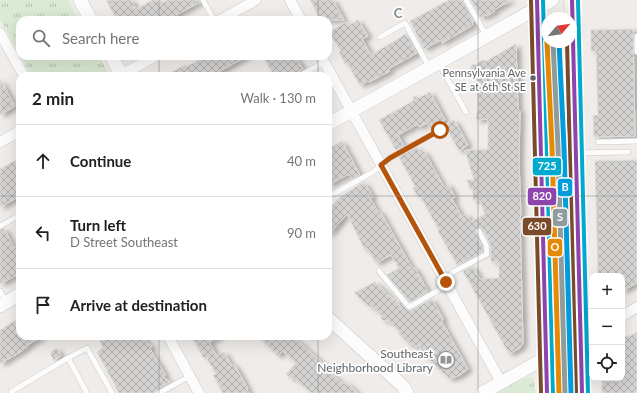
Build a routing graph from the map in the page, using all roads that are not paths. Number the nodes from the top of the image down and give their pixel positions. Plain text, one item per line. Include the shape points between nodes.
1 (80, 0) edge
2 (203, 0) edge
3 (256, 0) edge
4 (290, 0) edge
5 (466, 0) edge
6 (552, 0) edge
7 (572, 0) edge
8 (537, 4) edge
9 (89, 16) edge
10 (212, 16) edge
11 (227, 16) edge
12 (299, 16) edge
13 (0, 33) edge
14 (486, 36) junction
15 (637, 36) edge
16 (380, 37) dead end
17 (637, 52) edge
18 (113, 60) edge
19 (149, 60) edge
20 (322, 60) edge
21 (324, 60) edge
22 (434, 66) junction
23 (22, 72) edge
24 (120, 72) edge
25 (127, 72) edge
26 (305, 72) edge
27 (330, 72) edge
28 (332, 76) edge
29 (351, 111) junction
30 (466, 112) dead end
31 (332, 122) edge
32 (440, 130) dead end
33 (16, 133) edge
34 (637, 141) edge
35 (0, 142) edge
36 (598, 142) dead end
37 (628, 152) dead end
38 (575, 153) junction
39 (381, 165) junction
40 (332, 195) edge
41 (16, 216) edge
42 (0, 226) edge
43 (479, 231) dead end
44 (379, 271) dead end
45 (446, 282) junction
46 (16, 295) edge
47 (2, 299) edge
48 (637, 307) edge
49 (625, 314) edge
50 (332, 322) edge
51 (586, 336) edge
52 (170, 340) edge
53 (68, 358) junction
54 (546, 358) junction
55 (190, 376) junction
56 (501, 382) junction
57 (11, 392) edge
58 (87, 393) edge
59 (112, 393) edge
60 (159, 393) edge
61 (199, 393) edge
62 (407, 393) edge
63 (482, 393) edge
64 (547, 393) edge
65 (582, 393) edge

1 - 9 street
2 - 10 lane
3 - 11 street
4 - 12 street
5 - 14 lane
6 - 8 street
7 - 38 main road
8 - 14 street
8 - 54 main road
13 - 23 street
14 - 22 street
15 - 17 lane
16 - 22 lane via 405,23
18 - 24 street
19 - 25 street
20 - 26 lane
21 - 27 street
22 - 29 street
22 - 30 lane
28 - 29 street
29 - 31 street
29 - 39 street
32 - 39 lane
33 - 35 street
34 - 36 lane
37 - 38 lane
38 - 51 main road
39 - 40 lane
39 - 45 street
41 - 42 lane
43 - 45 lane via 486,245 487,254 454,272
44 - 45 lane via 409,307 439,290
45 - 56 street
46 - 47 street
48 - 49 street
50 - 62 street via 404,387
51 - 54 street
51 - 65 main road
52 - 55 street
53 - 57 lane
53 - 58 lane
53 - 59 lane via 87,348
54 - 56 street
54 - 64 main road
55 - 60 lane
55 - 61 street
56 - 63 street

